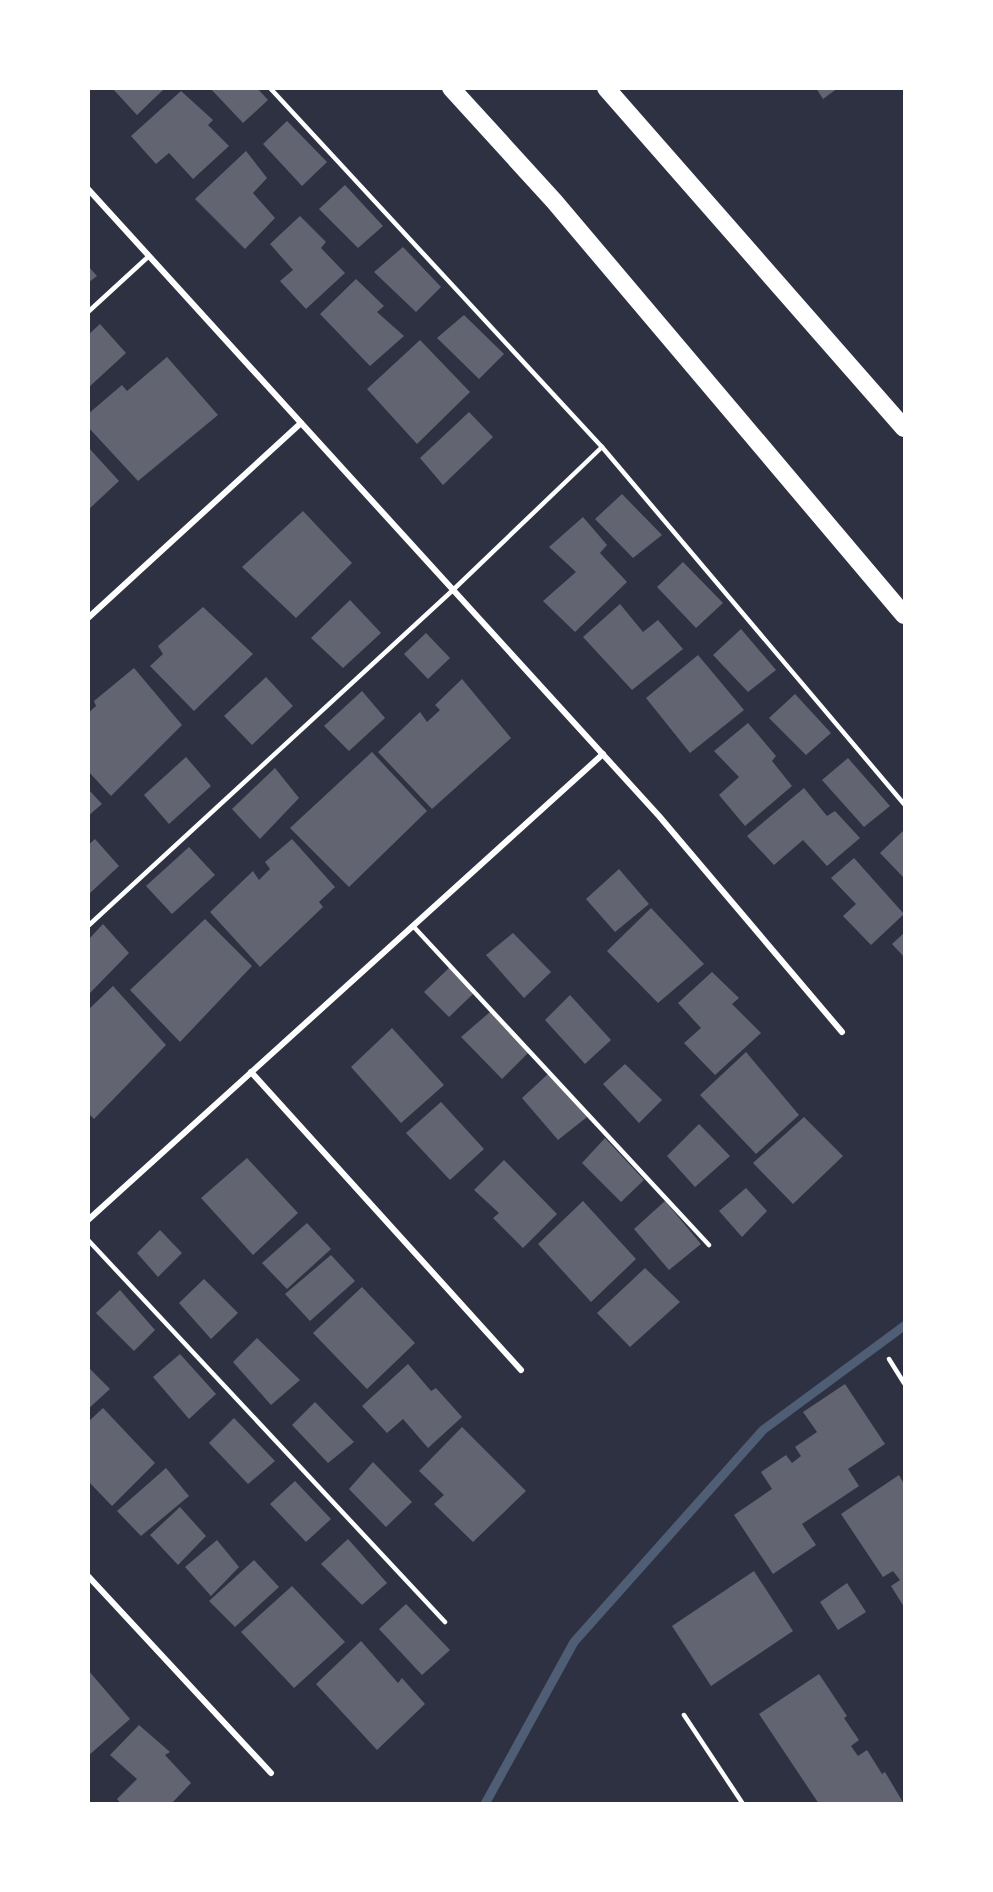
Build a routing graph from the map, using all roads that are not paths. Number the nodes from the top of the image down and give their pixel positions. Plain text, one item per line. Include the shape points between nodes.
1 (270, 88) edge
2 (451, 88) edge
3 (606, 88) edge
4 (88, 189) edge
5 (150, 256) junction
6 (88, 312) edge
7 (302, 423) junction
8 (904, 428) edge
9 (602, 447) junction
10 (453, 590) junction
11 (904, 615) edge
12 (88, 618) edge
13 (603, 754) junction
14 (904, 804) edge
15 (88, 926) edge
16 (413, 926) junction
17 (842, 1032) dead end
18 (252, 1072) junction
19 (88, 1220) edge
20 (88, 1239) edge
21 (709, 1245) dead end
22 (889, 1359) dead end
23 (521, 1370) dead end
24 (904, 1383) edge
25 (88, 1576) edge
26 (445, 1622) dead end
27 (684, 1715) dead end
28 (271, 1773) dead end
29 (743, 1803) edge

1 - 9 lane
2 - 11 highway via 554,201
3 - 8 highway
4 - 5 street
5 - 6 lane
5 - 7 street
7 - 10 street
7 - 12 street
9 - 10 lane
9 - 14 lane
10 - 13 street
10 - 15 lane
13 - 16 street
13 - 17 street
16 - 18 street
16 - 21 lane
18 - 19 street
18 - 23 street
20 - 26 lane
22 - 24 lane
25 - 28 street
27 - 29 lane

